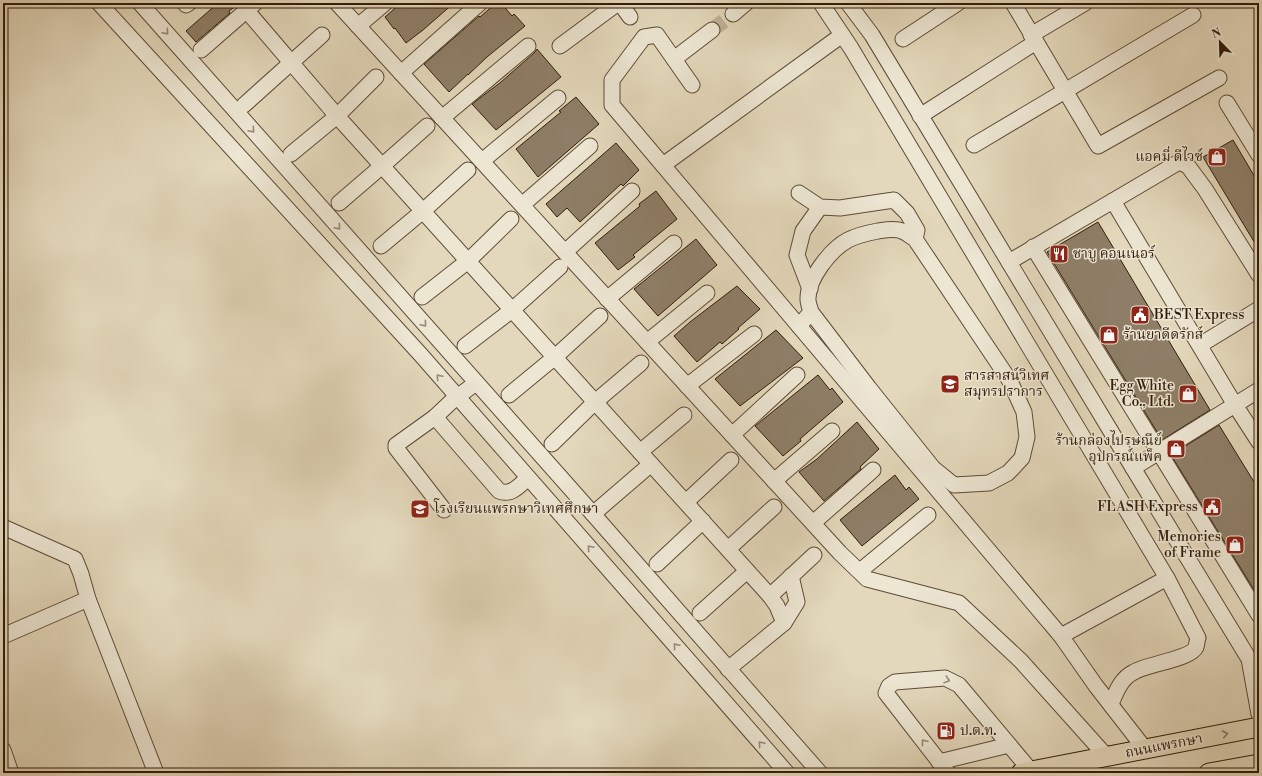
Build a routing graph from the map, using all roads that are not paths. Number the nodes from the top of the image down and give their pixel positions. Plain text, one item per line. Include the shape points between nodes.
1 (99, 3) edge
2 (140, 3) edge
3 (337, 3) edge
4 (384, 3) edge
5 (480, 3) edge
6 (619, 3) edge
7 (746, 3) edge
8 (821, 3) edge
9 (848, 3) edge
10 (958, 3) edge
11 (1012, 3) edge
12 (1085, 3) edge
13 (251, 7) edge
14 (733, 14) tunnel mouth
15 (1193, 16) dead end
16 (630, 17) dead end
17 (358, 26) junction
18 (712, 30) tunnel mouth
19 (322, 35) dead end
20 (842, 35) junction
21 (1034, 38) junction
22 (903, 39) dead end
23 (528, 46) dead end
24 (560, 46) dead end
25 (201, 50) dead end
26 (674, 59) junction
27 (291, 63) junction
28 (401, 73) junction
29 (376, 77) dead end
30 (1219, 78) dead end
31 (692, 85) dead end
32 (1065, 91) junction
33 (558, 98) dead end
34 (1227, 103) dead end
35 (244, 105) dead end
36 (337, 116) junction
37 (920, 116) junction
38 (442, 118) junction
39 (426, 126) dead end
40 (974, 145) dead end
41 (590, 146) dead end
42 (291, 154) dead end
43 (1259, 155) edge
44 (482, 162) junction
45 (663, 165) junction
46 (382, 166) junction
47 (468, 170) dead end
48 (632, 191) dead end
49 (799, 193) dead end
50 (1113, 201) junction
51 (339, 203) dead end
52 (522, 205) junction
53 (820, 207) junction
54 (423, 211) junction
55 (512, 220) dead end
56 (915, 239) junction
57 (674, 243) dead end
58 (381, 246) dead end
59 (1033, 247) junction
60 (565, 252) junction
61 (468, 260) junction
62 (1009, 262) junction
63 (560, 267) dead end
64 (1259, 275) edge
65 (810, 289) junction
66 (707, 293) dead end
67 (422, 297) dead end
68 (607, 299) junction
69 (1259, 309) edge
70 (512, 310) junction
71 (811, 312) junction
72 (600, 316) dead end
73 (799, 326) junction
74 (754, 334) dead end
75 (647, 342) junction
76 (1200, 344) junction
77 (465, 346) dead end
78 (555, 357) junction
79 (641, 363) dead end
80 (797, 375) dead end
81 (476, 383) junction
82 (687, 386) junction
83 (1259, 390) edge
84 (509, 395) dead end
85 (455, 399) junction
86 (595, 402) junction
87 (1235, 405) junction
88 (684, 415) dead end
89 (435, 417) junction
90 (832, 431) dead end
91 (732, 435) junction
92 (1259, 442) edge
93 (552, 444) dead end
94 (640, 452) junction
95 (1160, 452) junction
96 (731, 460) dead end
97 (651, 464) junction
98 (1133, 468) junction
99 (873, 470) dead end
100 (526, 480) junction
101 (774, 481) junction
102 (686, 502) junction
103 (774, 507) dead end
104 (444, 510) dead end
105 (593, 514) junction
106 (928, 514) dead end
107 (703, 521) junction
108 (813, 524) junction
109 (3, 527) edge
110 (728, 548) junction
111 (814, 555) dead end
112 (657, 564) dead end
113 (747, 570) junction
114 (860, 571) junction
115 (791, 576) junction
116 (1167, 578) junction
117 (770, 596) junction
118 (88, 599) junction
119 (700, 613) dead end
120 (1259, 615) edge
121 (784, 623) junction
122 (3, 636) edge
123 (1061, 636) junction
124 (728, 669) junction
125 (1111, 704) junction
126 (1259, 714) edge
127 (1259, 728) edge
128 (1009, 745) junction
129 (1144, 749) junction
130 (3, 750) edge
131 (1107, 757) junction
132 (1259, 764) edge
133 (944, 767) edge
134 (151, 772) edge
135 (1026, 772) edge
136 (11, 773) edge
137 (787, 773) edge
138 (820, 773) edge
139 (1209, 773) edge

85 -> 1 street via 410,344
2 -> 81 street
3 - 17 street
4 - 17 street
5 - 28 street
6 - 16 street
6 - 24 street
7 - 14 street
8 - 20 street
9 - 37 street via 872,35
10 - 22 street
11 - 21 street
12 - 21 street
13 - 25 street
13 - 27 street
15 - 32 street
17 - 28 street
18 - 26 street
19 - 27 street
20 - 45 street
20 - 116 street
21 - 32 street
21 - 37 street
23 - 38 street
26 - 31 street
26 - 45 street via 657,35 644,37 612,80 612,105
27 - 35 street
27 - 36 street
28 - 38 street
29 - 36 street
30 - 32 street via 1098,146
32 - 40 street
33 - 44 street
34 - 43 street
36 - 42 street
36 - 46 street
37 - 62 street
38 - 44 street
39 - 46 street
41 - 52 street
44 - 52 street
45 - 73 street
46 - 51 street
46 - 54 street
47 - 54 street
48 - 60 street
49 - 53 street
50 - 59 street
50 - 64 street via 1179,162 1188,166
50 - 76 street
52 - 60 street
53 - 56 street via 840,208 894,200 917,230
53 - 65 street via 803,231 797,255
54 - 58 street
54 - 61 street
55 - 61 street
56 - 65 street via 901,230 887,229 847,240 824,262
56 - 71 street via 1010,381 1024,412 1027,437 1022,458 1008,473 989,483 954,485 933,468
57 - 68 street
59 - 62 street
59 - 95 street
60 - 68 street
61 - 67 street
61 - 70 street
62 - 98 street
63 - 70 street
65 - 71 street via 808,300
66 - 75 street
68 - 75 street
69 - 76 street
70 - 77 street
70 - 78 street
71 - 73 street
72 - 78 street
73 - 123 street
74 - 82 street
75 - 82 street
76 - 87 street
78 - 84 street
78 - 86 street
79 - 86 street
80 - 91 street
81 - 85 street
81 - 105 street
82 - 91 street
83 - 87 street
85 - 89 street
85 - 100 street
86 - 93 street
86 - 94 street
87 - 92 street
87 - 95 street
88 - 94 street
89 - 100 street via 499,492 511,492
89 - 104 street via 396,445 396,448
90 - 101 street
91 - 101 street
94 - 97 street
95 - 98 street
95 - 120 street
96 - 102 street
97 - 102 street
97 - 105 street
98 - 126 street via 1249,659
99 - 108 street
137 -> 100 street
101 - 108 street
102 - 107 street
103 - 110 street
105 - 124 street
106 - 114 street
107 - 110 street
107 - 112 street
108 - 114 street
109 - 118 street via 75,559
110 - 113 street
111 - 115 street
113 - 117 street
113 - 119 street
114 - 131 street via 867,578 959,603 1021,661
115 - 117 street
115 - 121 street via 798,602
116 - 123 street
116 - 125 street via 1198,638 1196,648 1186,656 1133,672 1118,687
117 - 121 street
118 - 122 street
118 - 134 street
121 - 124 street
123 - 125 street
124 - 138 street
125 - 129 street
129 -> 127 main road, ถนนแพรกษา
128 - 133 street
133 -> 128 street via 886,693 889,686 895,682 945,678 959,685
128 - 135 street
129 - 131 main road, ถนนแพรกษา
130 - 136 street
131 - 135 main road, ถนนแพรกษา
132 - 139 main road

